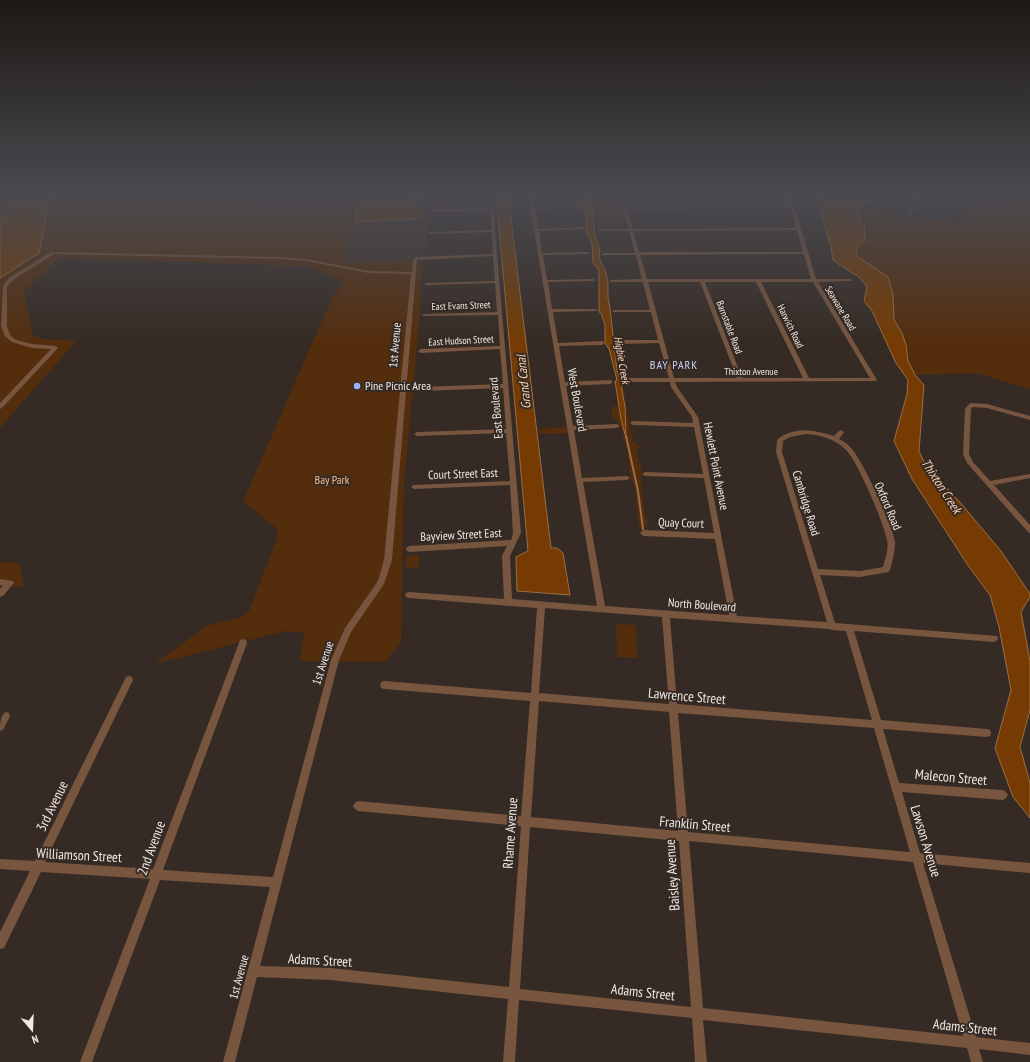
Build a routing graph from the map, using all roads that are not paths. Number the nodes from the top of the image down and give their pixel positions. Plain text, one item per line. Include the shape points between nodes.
1 (494, 244) edge
2 (538, 244) edge
3 (635, 244) edge
4 (803, 244) edge
5 (588, 253) dead end
6 (805, 253) junction
7 (540, 254) junction
8 (603, 254) dead end
9 (638, 254) junction
10 (495, 255) junction
11 (413, 273) junction
12 (592, 280) dead end
13 (758, 280) junction
14 (814, 280) junction
15 (850, 280) dead end
16 (545, 281) junction
17 (611, 281) dead end
18 (645, 281) junction
19 (702, 281) junction
20 (497, 282) junction
21 (426, 284) dead end
22 (596, 310) dead end
23 (550, 311) junction
24 (614, 311) dead end
25 (654, 311) junction
26 (499, 313) junction
27 (424, 315) dead end
28 (662, 341) junction
29 (619, 342) dead end
30 (602, 344) dead end
31 (556, 345) junction
32 (502, 347) junction
33 (421, 351) dead end
34 (628, 380) dead end
35 (673, 380) junction
36 (740, 380) junction
37 (807, 380) junction
38 (874, 380) joint
39 (610, 382) dead end
40 (563, 384) junction
41 (505, 386) junction
42 (420, 389) dead end
43 (0, 407) edge
44 (1030, 418) edge
45 (633, 423) dead end
46 (697, 425) junction
47 (617, 426) dead end
48 (571, 428) junction
49 (509, 431) junction
50 (841, 432) dead end
51 (417, 434) dead end
52 (835, 439) junction
53 (645, 474) dead end
54 (707, 476) junction
55 (1030, 476) edge
56 (627, 478) dead end
57 (580, 480) junction
58 (513, 482) junction
59 (989, 484) junction
60 (414, 487) dead end
61 (1030, 530) edge
62 (644, 533) dead end
63 (718, 536) junction
64 (512, 543) junction
65 (410, 549) dead end
66 (816, 572) junction
67 (3, 585) edge
68 (0, 594) edge
69 (409, 596) dead end
70 (508, 602) junction
71 (541, 606) junction
72 (602, 610) junction
73 (666, 615) junction
74 (734, 619) junction
75 (832, 626) junction
76 (849, 628) junction
77 (994, 638) dead end
78 (243, 643) dead end
79 (129, 680) dead end
80 (384, 685) dead end
81 (534, 697) junction
82 (673, 708) junction
83 (6, 716) dead end
84 (878, 724) junction
85 (0, 727) edge
86 (987, 732) dead end
87 (896, 786) junction
88 (1003, 796) dead end
89 (358, 806) dead end
90 (525, 822) junction
91 (683, 837) junction
92 (917, 858) junction
93 (0, 864) edge
94 (38, 867) junction
95 (1030, 868) edge
96 (157, 874) junction
97 (276, 882) junction
98 (0, 944) edge
99 (253, 971) junction
100 (513, 994) junction
101 (697, 1013) junction
102 (971, 1043) junction
103 (1030, 1048) edge
104 (86, 1062) edge
105 (229, 1062) edge
106 (509, 1062) edge
107 (701, 1062) edge
108 (977, 1062) edge

1 - 10 street, East Boulevard
2 - 7 street, West Boulevard
3 - 9 street, Hewlett Point Avenue
4 - 6 street, Seawane Road
5 - 7 street
6 - 9 street
6 - 14 street, Seawane Road
7 - 16 street, West Boulevard
8 - 9 street
9 - 18 street, Hewlett Point Avenue
10 - 11 street via 416,258
10 - 20 street, East Boulevard
11 - 43 street via 369,272 282,258 53,253 11,278 5,286 4,326 8,336 21,343 55,348
11 - 97 street, 1st Avenue via 388,560 381,582 348,630 335,660
12 - 16 street
13 - 14 street
13 - 19 street
13 - 37 street, Harwich Road
14 - 15 street
14 - 38 street, Seawane Road
16 - 23 street, West Boulevard
17 - 18 street
18 - 19 street
18 - 25 street, Hewlett Point Avenue
19 - 36 street, Barnstable Road
20 - 21 street
20 - 26 street, East Boulevard
22 - 23 street
23 - 31 street, West Boulevard
24 - 25 street
25 - 28 street, Hewlett Point Avenue
26 - 27 street, East Evans Street
26 - 32 street, East Boulevard
28 - 29 street
28 - 35 street, Hewlett Point Avenue
30 - 31 street
31 - 40 street, West Boulevard
32 - 33 street, East Hudson Street
32 - 41 street, East Boulevard
34 - 35 street, Thixton Avenue
35 - 36 street, Thixton Avenue
35 - 46 street, Hewlett Point Avenue via 677,393 694,413
36 - 37 street, Thixton Avenue
37 - 38 street, Thixton Avenue
39 - 40 street
40 - 48 street, West Boulevard
41 - 42 street
41 - 49 street, East Boulevard
44 - 59 street via 987,406 971,405 968,409 966,454 970,463
45 - 46 street
46 - 54 street, Hewlett Point Avenue
47 - 48 street
48 - 57 street, West Boulevard
49 - 51 street
49 - 58 street, East Boulevard
50 - 52 street
52 - 66 street, Cambridge Road via 817,433 800,433 785,437 779,443 781,460
52 - 66 street, Oxford Road via 848,448 858,462 890,537 891,550 886,570 860,574
53 - 54 street
54 - 63 street, Hewlett Point Avenue
55 - 59 street
56 - 57 street
57 - 72 street, West Boulevard
58 - 60 street, Court Street East
58 - 64 street, East Boulevard via 517,533
59 - 61 street
62 - 63 street, Quay Court
63 - 74 street, Hewlett Point Avenue
64 - 65 street, Bayview Street East
64 - 70 street, East Boulevard via 506,556
66 - 75 street, Cambridge Road
67 - 68 street
69 - 70 street, North Boulevard
70 - 71 street, North Boulevard
71 - 72 street, North Boulevard
71 - 81 street, Rhame Avenue
72 - 73 street, North Boulevard
73 - 74 street, North Boulevard
73 - 82 street, Baisley Avenue
74 - 75 street, North Boulevard
75 - 76 street, North Boulevard
76 - 77 street, North Boulevard
76 - 84 street, Lawson Avenue
78 - 96 street, 2nd Avenue
79 - 94 street, 3rd Avenue
80 - 81 street, Lawrence Street
81 - 82 street, Lawrence Street
81 - 90 street, Rhame Avenue
82 - 84 street, Lawrence Street
82 - 91 street, Baisley Avenue
83 - 85 street
84 - 86 street, Lawrence Street
84 - 87 street, Lawson Avenue
87 - 88 street, Malecon Street
87 - 92 street, Lawson Avenue
89 - 90 street, Franklin Street
90 - 91 street, Franklin Street
90 - 100 street, Rhame Avenue
91 - 92 street, Franklin Street
91 - 101 street, Baisley Avenue
92 - 95 street, Franklin Street
92 - 102 street, Lawson Avenue
93 - 94 street, Williamson Street
94 - 96 street, Williamson Street
94 - 98 street, 3rd Avenue
96 - 97 street, Williamson Street
96 - 104 street, 2nd Avenue
97 - 99 street, 1st Avenue
99 - 100 street, Adams Street via 331,974
99 - 105 street, 1st Avenue
100 - 101 street, Adams Street
100 - 106 street, Rhame Avenue
101 - 102 street, Adams Street
101 - 107 street, Baisley Avenue
102 - 103 street, Adams Street
102 - 108 street, Lawson Avenue

